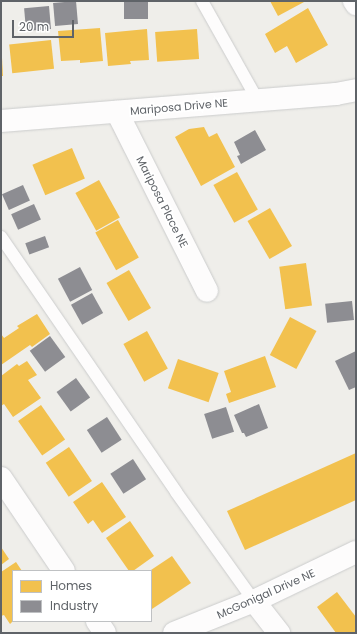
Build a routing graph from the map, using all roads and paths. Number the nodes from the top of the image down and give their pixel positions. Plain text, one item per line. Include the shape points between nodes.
1 (202, 1) edge
2 (354, 1) edge
3 (356, 4) edge
4 (356, 90) edge
5 (257, 99) junction
6 (117, 112) junction
7 (1, 121) edge
8 (1, 237) edge
9 (207, 291) dead end
10 (1, 478) edge
11 (356, 552) edge
12 (63, 570) edge
13 (254, 601) junction
14 (98, 622) edge
15 (106, 633) edge
16 (174, 633) edge
17 (279, 633) edge

1 - 5 lane
2 - 3 street
4 - 5 street, Mariposa Drive NE via 336,94
5 - 6 street, Mariposa Drive NE
6 - 7 street, Mariposa Drive NE
6 - 9 street, Mariposa Place NE
8 - 13 lane
10 - 12 street
11 - 13 street, McGonigal Drive NE
13 - 16 street, McGonigal Drive NE
13 - 17 street
14 - 15 street

